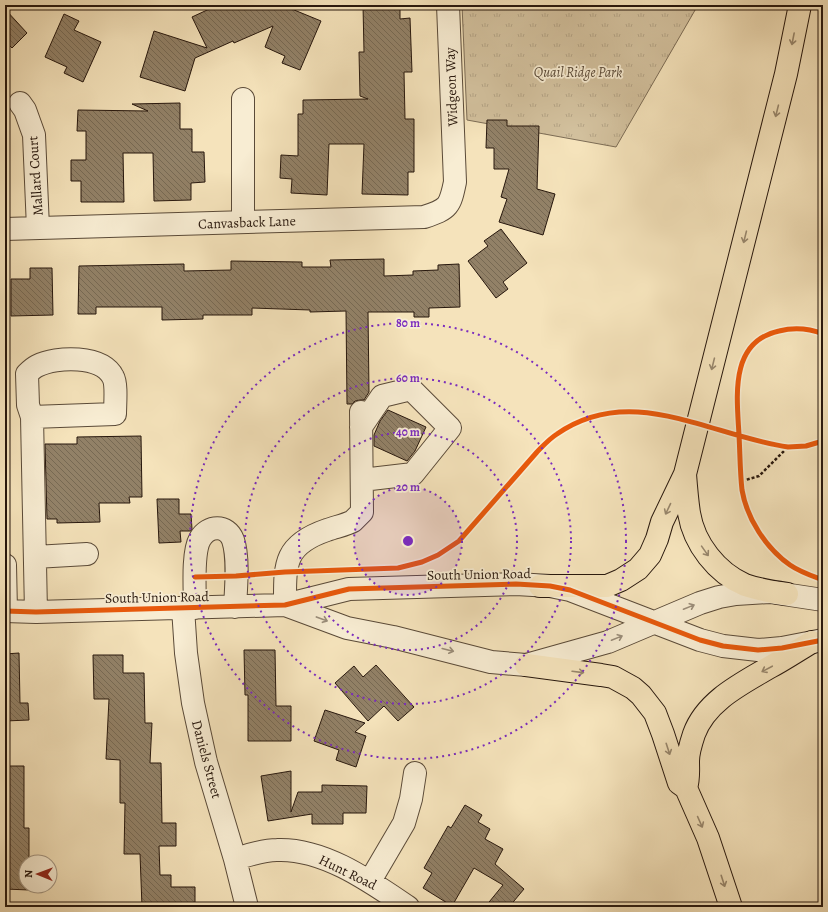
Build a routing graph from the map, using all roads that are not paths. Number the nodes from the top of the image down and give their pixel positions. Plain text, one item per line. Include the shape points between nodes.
1 (448, 5) edge
2 (800, 5) edge
3 (243, 99) dead end
4 (20, 103) dead end
5 (454, 168) joint
6 (243, 222) junction
7 (38, 228) junction
8 (5, 229) edge
9 (32, 417) dead end
10 (685, 474) junction
11 (362, 480) junction
12 (87, 554) dead end
13 (35, 556) junction
14 (5, 566) edge
15 (540, 586) junction
16 (787, 594) junction
17 (823, 600) edge
18 (285, 605) junction
19 (235, 607) junction
20 (189, 608) junction
21 (6, 611) edge
22 (36, 612) junction
23 (653, 622) junction
24 (818, 641) edge
25 (526, 665) junction
26 (415, 773) dead end
27 (686, 788) junction
28 (235, 859) junction
29 (370, 881) junction
30 (247, 907) edge
31 (408, 907) edge
32 (731, 907) edge

1 - 5 street, Widgeon Way
2 -> 10 highway via 786,74
3 - 6 street
4 - 7 street, Mallard Court via 34,135
5 - 6 street, Canvasback Lane via 455,182 451,201 440,212 424,217
6 - 7 street, Canvasback Lane
7 - 8 street, Canvasback Lane
9 - 13 street
10 -> 15 highway via 662,522 650,555 638,569 606,586
10 -> 16 highway via 692,526 696,538 711,559 744,584
11 - 11 street via 412,474 450,428 411,389 382,396 361,420
11 - 18 street via 362,512 352,521 302,542 290,555 285,572
12 - 13 street
13 - 22 street
14 - 21 street
15 - 18 street, South Union Road via 516,584 349,589
15 - 23 street, South Union Road via 579,593
16 - 17 street, South Union Road
23 -> 16 street, South Union Road via 719,597 753,592
18 - 19 street, South Union Road
18 -> 25 street, South Union Road via 347,628 491,662
19 - 20 street, South Union Road
19 - 20 street, Daniels Street via 234,547 230,534 224,529 216,528 204,533 200,539
20 - 22 street, South Union Road
20 - 28 street, Daniels Street via 186,653 193,703 206,762
21 - 22 street, South Union Road
23 - 24 street, South Union Road via 700,640 734,648 770,649
25 -> 23 street, South Union Road via 608,642
24 -> 27 highway via 742,683 710,709 698,724 692,741
25 -> 27 highway via 613,678 642,695 655,713 679,783
26 - 29 street via 404,823
27 -> 32 highway via 712,850
28 - 29 street, Hunt Road via 264,851 295,851 324,858
28 - 30 street, Daniels Street
29 - 31 street, Hunt Road

